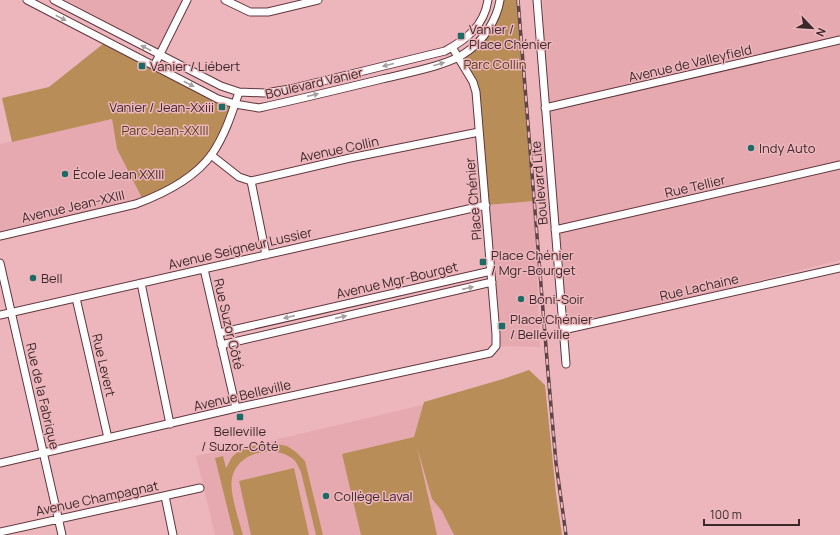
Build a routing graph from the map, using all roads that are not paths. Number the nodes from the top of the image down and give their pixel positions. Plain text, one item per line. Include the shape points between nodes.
1 (27, 0) edge
2 (54, 0) edge
3 (187, 0) edge
4 (225, 0) edge
5 (318, 0) edge
6 (488, 0) edge
7 (500, 0) edge
8 (537, 0) edge
9 (840, 40) edge
10 (452, 47) junction
11 (160, 55) junction
12 (458, 57) junction
13 (154, 66) junction
14 (239, 92) junction
15 (235, 104) junction
16 (545, 108) junction
17 (479, 132) junction
18 (211, 155) junction
19 (840, 165) edge
20 (251, 181) junction
21 (486, 205) junction
22 (555, 230) junction
23 (0, 236) edge
24 (266, 255) junction
25 (0, 263) edge
26 (840, 268) edge
27 (204, 269) junction
28 (491, 271) junction
29 (492, 282) junction
30 (141, 283) junction
31 (76, 298) junction
32 (309, 312) junction
33 (11, 313) junction
34 (0, 315) edge
35 (311, 324) junction
36 (563, 330) junction
37 (219, 333) junction
38 (221, 345) junction
39 (490, 353) joint
40 (566, 364) dead end
41 (236, 408) junction
42 (170, 424) junction
43 (108, 438) junction
44 (43, 453) junction
45 (0, 463) edge
46 (200, 488) dead end
47 (164, 496) junction
48 (58, 519) junction
49 (0, 532) edge
50 (62, 535) edge
51 (173, 535) edge

1 -> 13 street, Boulevard Vanier
11 -> 2 street, Boulevard Vanier
3 - 11 street
4 - 5 street via 250,12 268,12
6 - 10 street, Boulevard Vanier via 487,9 476,29
7 - 12 street, Boulevard Vanier via 488,30 469,50
8 - 16 street, Boulevard Lite
9 - 16 street, Avenue de Valleyfield
10 - 12 street, Place Chénier
10 -> 14 street, Boulevard Vanier via 445,51 290,89 265,94
11 - 13 street
11 - 14 street, Boulevard Vanier via 221,86
15 -> 12 street, Boulevard Vanier via 260,108 280,104 408,73
12 - 17 street, Place Chénier via 475,87
13 -> 15 street, Boulevard Vanier via 218,99
14 - 15 street, Avenue Jean-XXIII
15 - 18 street, Avenue Jean-XXIII via 221,139
16 - 22 street, Boulevard Lite
17 - 20 street, Avenue Collin
17 - 21 street, Place Chénier
18 - 20 street via 239,176
18 - 23 street, Avenue Jean-XXIII via 188,178 156,197
19 - 22 street, Rue Tellier
20 - 24 street
21 - 24 street, Avenue Seigneur Lussier
21 - 28 street, Place Chénier
22 - 36 street, Boulevard Lite
24 - 27 street, Avenue Seigneur Lussier
25 - 33 street, Rue de la Fabrique
26 - 36 street, Rue Lachaine
27 - 30 street, Avenue Seigneur Lussier
27 - 37 street, Rue Suzor Côté
28 - 29 street, Place Chénier
28 - 32 street, Avenue Mgr-Bourget
35 -> 29 street, Avenue Mgr-Bourget
29 - 39 street, Place Chénier via 496,346
30 - 31 street, Avenue Seigneur Lussier
30 - 42 street
31 - 33 street, Avenue Seigneur Lussier
31 - 43 street, Rue Levert
32 - 35 street
32 -> 37 street, Avenue Mgr-Bourget
33 - 34 street, Avenue Seigneur Lussier
33 - 44 street, Rue de la Fabrique
35 - 38 street, Avenue Mgr-Bourget
36 - 40 street, Boulevard Lite
37 - 38 street, Rue Suzor Côté
38 - 41 street, Rue Suzor Côté
39 - 41 street, Avenue Belleville
41 - 42 street, Avenue Belleville
42 - 43 street, Avenue Belleville
43 - 44 street, Avenue Belleville
44 - 45 street, Avenue Belleville
44 - 48 street, Rue de la Fabrique
46 - 47 street, Avenue Champagnat
47 - 48 street, Avenue Champagnat
47 - 51 street
48 - 49 street, Avenue Champagnat
48 - 50 street, Rue de la Fabrique

